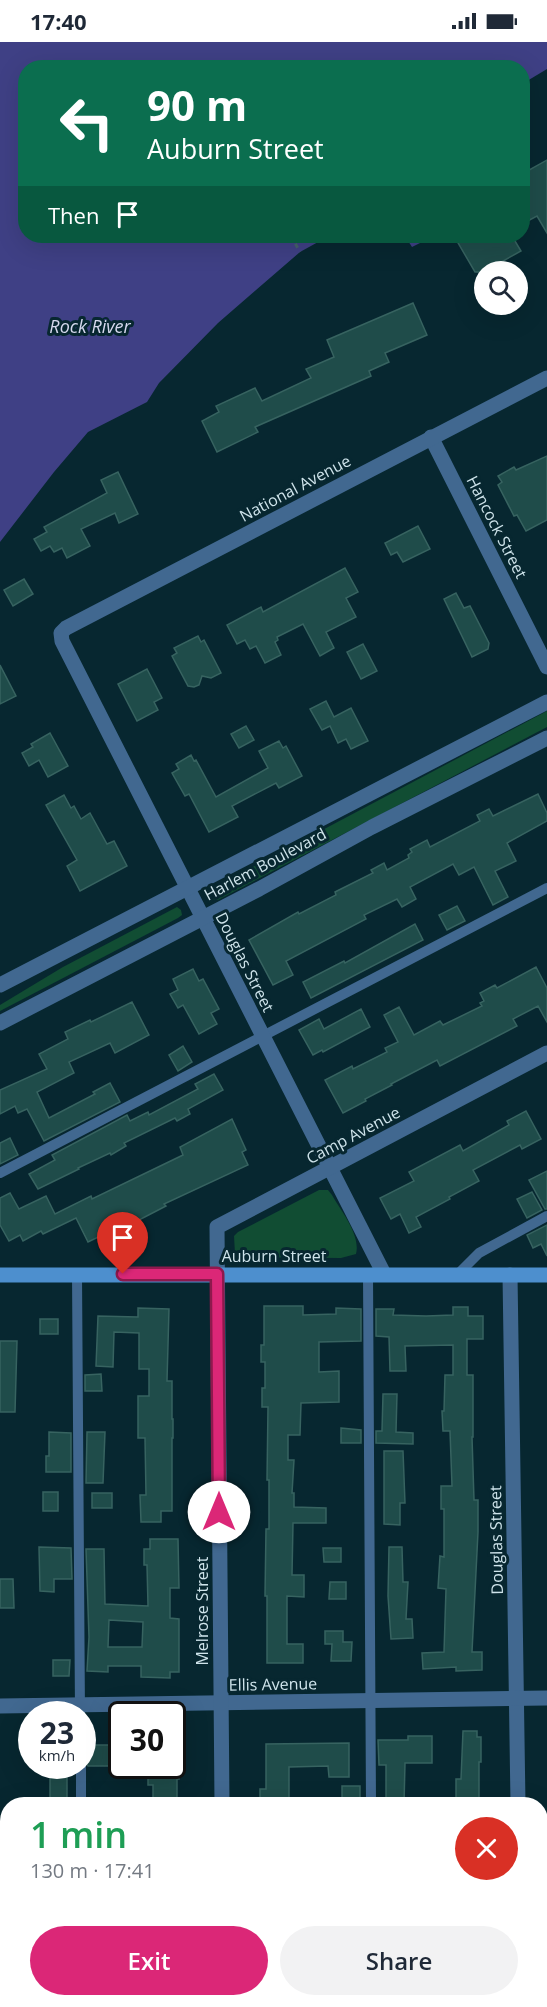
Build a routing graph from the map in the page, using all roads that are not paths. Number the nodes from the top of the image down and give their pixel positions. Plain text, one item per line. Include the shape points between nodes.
1 (547, 378) edge
2 (430, 436) junction
3 (61, 633) joint
4 (547, 667) edge
5 (547, 702) edge
6 (547, 738) edge
7 (187, 887) junction
8 (547, 888) edge
9 (203, 918) junction
10 (0, 985) edge
11 (0, 1023) edge
12 (263, 1036) junction
13 (547, 1053) edge
14 (329, 1168) junction
15 (0, 1173) edge
16 (547, 1216) edge
17 (77, 1274) junction
18 (217, 1274) junction
19 (368, 1274) junction
20 (384, 1274) junction
21 (458, 1274) junction
22 (0, 1275) edge
23 (510, 1275) junction
24 (547, 1275) edge
25 (517, 1698) junction
26 (547, 1698) edge
27 (370, 1700) junction
28 (80, 1701) edge
29 (220, 1702) junction
30 (0, 1706) edge
31 (18, 1707) edge
32 (96, 1708) edge
33 (81, 1779) edge
34 (81, 1797) edge
35 (222, 1797) edge
36 (371, 1797) edge
37 (518, 1797) edge

1 - 2 street, National Avenue
2 - 3 street, National Avenue
2 - 4 street, Hancock Street
3 - 7 street, Douglas Street
5 - 7 street, Harlem Boulevard
6 - 9 street, Harlem Boulevard
7 - 9 street, Douglas Street
7 - 10 street, Harlem Boulevard
8 - 12 lane
9 - 11 street, Harlem Boulevard
9 - 12 street, Douglas Street
12 - 14 street, Douglas Street
12 - 15 lane
13 - 14 street, Camp Avenue
14 - 18 street, Camp Avenue via 217,1227
14 - 20 street, Douglas Street
16 - 21 lane via 479,1253
17 - 18 main road, Auburn Street
17 - 22 main road, Auburn Street
17 - 28 lane
18 - 19 main road, Auburn Street
18 - 29 street, Melrose Street
19 - 20 main road, Auburn Street
19 - 27 lane
20 - 21 main road, Auburn Street
21 - 23 main road, Auburn Street
23 - 24 main road, Auburn Street
23 - 25 street, Douglas Street
25 - 26 street, Ellis Avenue
25 - 27 street, Ellis Avenue
25 - 37 street, Douglas Street
27 - 29 street, Ellis Avenue
27 - 36 lane
29 - 32 street, Ellis Avenue
29 - 35 street, Melrose Street
30 - 31 street, Ellis Avenue
33 - 34 lane

